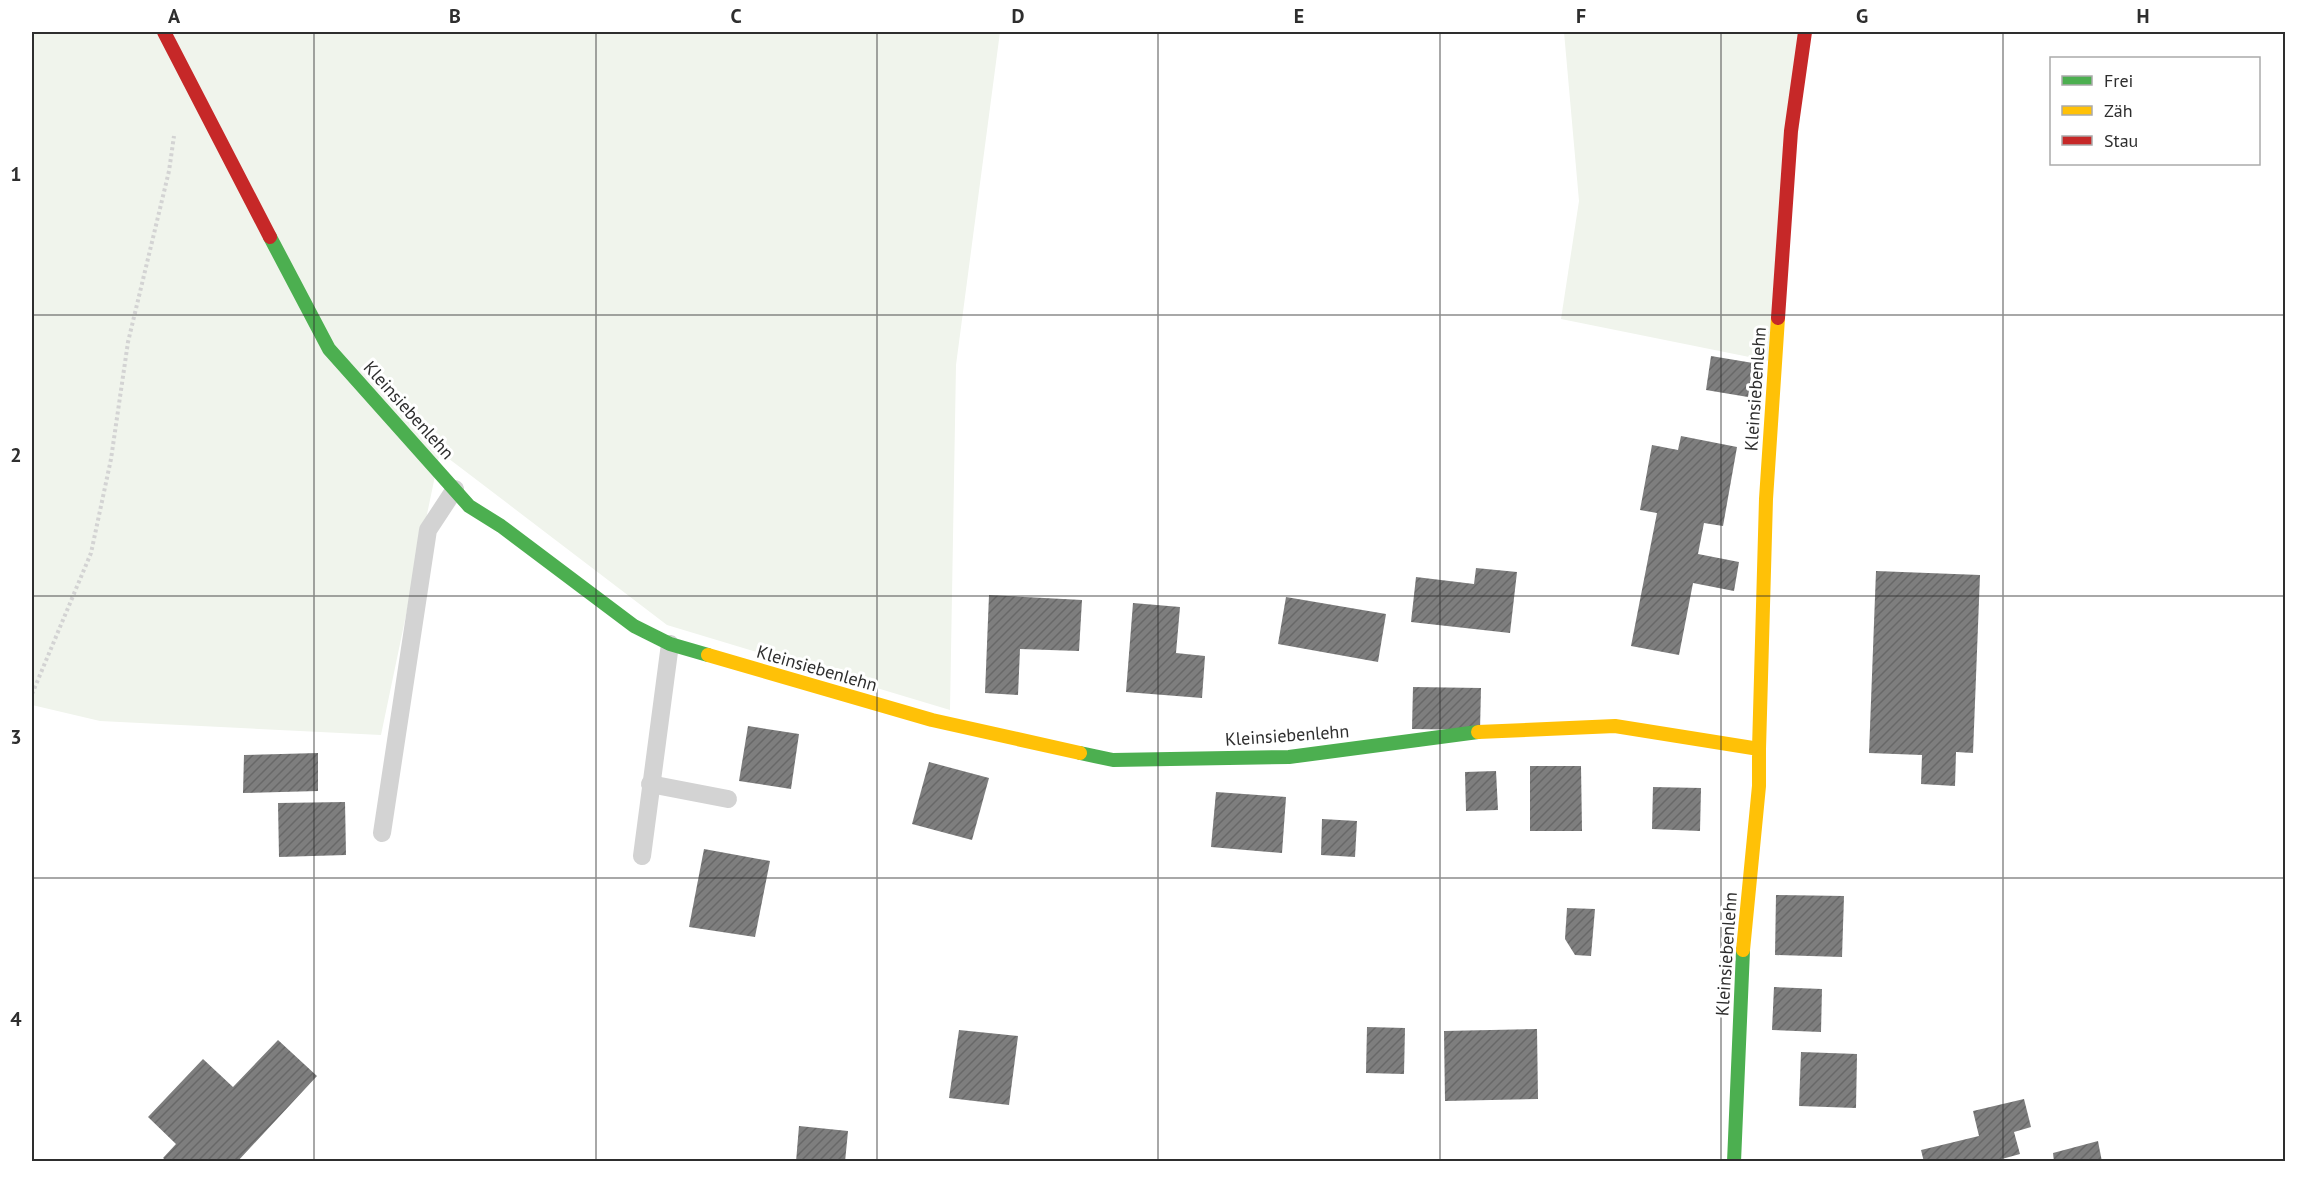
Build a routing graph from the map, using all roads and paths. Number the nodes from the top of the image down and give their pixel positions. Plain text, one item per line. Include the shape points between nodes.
1 (164, 32) edge
2 (1805, 32) edge
3 (176, 127) dead end
4 (455, 489) junction
5 (670, 644) junction
6 (32, 694) edge
7 (1759, 749) junction
8 (650, 784) junction
9 (728, 799) dead end
10 (382, 833) dead end
11 (642, 856) dead end
12 (1734, 1161) edge

1 - 4 street, Kleinsiebenlehn via 329,349
2 - 7 street, Kleinsiebenlehn via 1791,131 1767,476
3 - 6 path via 128,342 111,459 91,553
4 - 5 street, Kleinsiebenlehn via 469,506 634,626
4 - 10 lane via 428,530
5 - 7 street, Kleinsiebenlehn via 932,720 1113,760 1289,757 1497,730 1615,726
5 - 8 lane
7 - 12 street, Kleinsiebenlehn via 1759,786 1741,967
8 - 9 lane
8 - 11 lane

